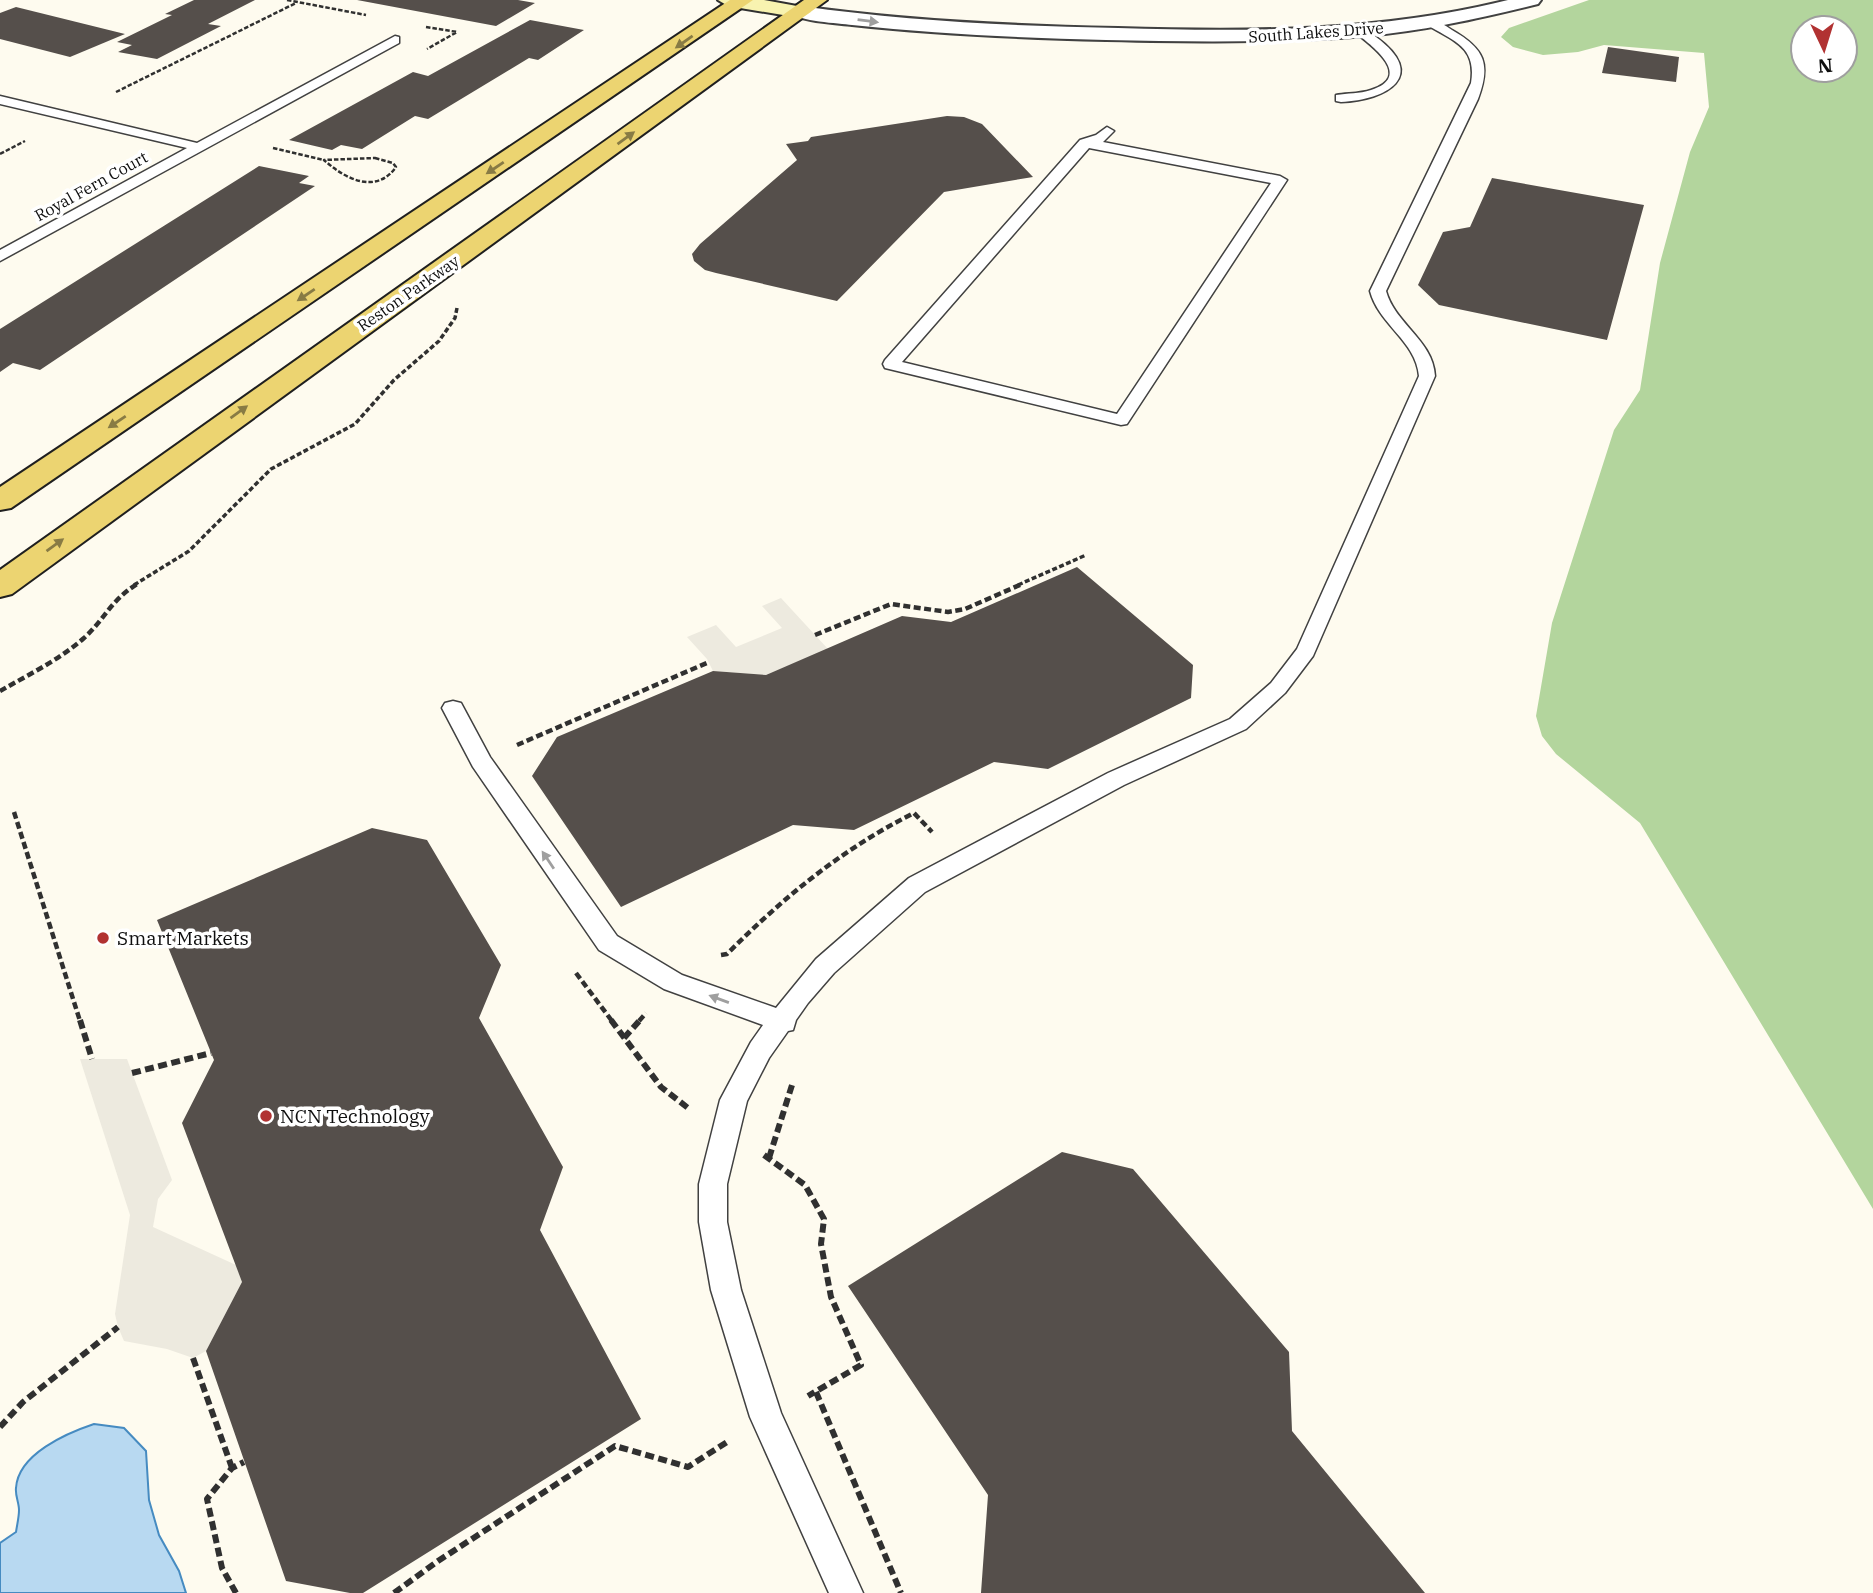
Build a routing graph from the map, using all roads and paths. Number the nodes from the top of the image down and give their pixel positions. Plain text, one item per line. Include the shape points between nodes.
1 (1531, 0) edge
2 (737, 1) edge
3 (297, 2) dead end
4 (897, 4) dead end
5 (809, 6) edge
6 (1431, 23) junction
7 (1361, 31) junction
8 (1098, 34) junction
9 (395, 40) dead end
10 (1341, 98) dead end
11 (0, 100) edge
12 (72, 117) junction
13 (1107, 131) dead end
14 (1086, 137) junction
15 (199, 147) junction
16 (271, 147) dead end
17 (0, 154) edge
18 (324, 160) junction
19 (0, 256) edge
20 (459, 299) dead end
21 (0, 501) edge
22 (1086, 555) dead end
23 (0, 586) edge
24 (815, 635) dead end
25 (709, 662) dead end
26 (0, 691) edge
27 (453, 708) dead end
28 (514, 747) dead end
29 (14, 811) dead end
30 (959, 861) junction
31 (673, 982) junction
32 (783, 1022) junction
33 (211, 1053) dead end
34 (92, 1059) dead end
35 (132, 1073) dead end
36 (795, 1075) dead end
37 (676, 1100) dead end
38 (769, 1158) dead end
39 (806, 1185) dead end
40 (118, 1327) dead end
41 (193, 1358) dead end
42 (816, 1392) junction
43 (766, 1417) junction
44 (0, 1427) edge
45 (244, 1462) dead end
46 (232, 1468) junction
47 (236, 1593) edge
48 (394, 1593) edge
49 (846, 1593) edge
50 (901, 1593) edge

1 - 6 street, South Lakes Drive
2 - 5 main road, South Lakes Drive
2 -> 21 main road
3 - 12 path
4 - 8 street, South Lakes Drive
5 -> 8 street, South Lakes Drive via 949,30
23 -> 5 main road, Reston Parkway
6 - 7 street, South Lakes Drive
6 - 30 lane via 1471,48 1481,69 1472,99 1378,291 1381,304 1426,362 1427,376 1306,651 1278,688 1238,724 1116,779
7 - 8 street, South Lakes Drive via 1219,38
7 - 10 lane via 1391,57 1394,75 1379,93
9 - 15 lane, Royal Fern Court
11 - 12 lane, Royal Fern Court
12 - 15 lane, Royal Fern Court
12 - 17 path
13 - 14 lane via 1100,139
14 - 14 lane via 937,311 891,364 1121,420 1280,180
15 - 19 lane, Royal Fern Court
16 - 18 path
18 - 18 path via 375,158 396,167 382,180 360,182 341,176
20 - 26 path via 455,318 439,341 394,380 355,424 271,469 188,551 119,595 69,651
22 - 24 path via 965,609 948,612 891,604
25 - 28 path
31 -> 27 lane via 626,956 599,933 481,761
29 - 34 path
30 - 31 path via 914,813 843,852 803,881 727,954 696,958
30 - 32 lane via 917,885 855,936 799,996
32 -> 31 lane
31 - 37 path via 624,1038
32 - 43 lane via 761,1050 734,1100 713,1184 713,1222 726,1290
33 - 35 path
36 - 38 path
39 - 42 path via 824,1219 821,1244 831,1297 861,1365
40 - 44 path via 23,1402
41 - 46 path
42 - 43 path
42 - 50 path
43 - 48 path via 688,1467 615,1446
43 - 49 lane
45 - 46 path
46 - 47 path via 207,1499 222,1568

